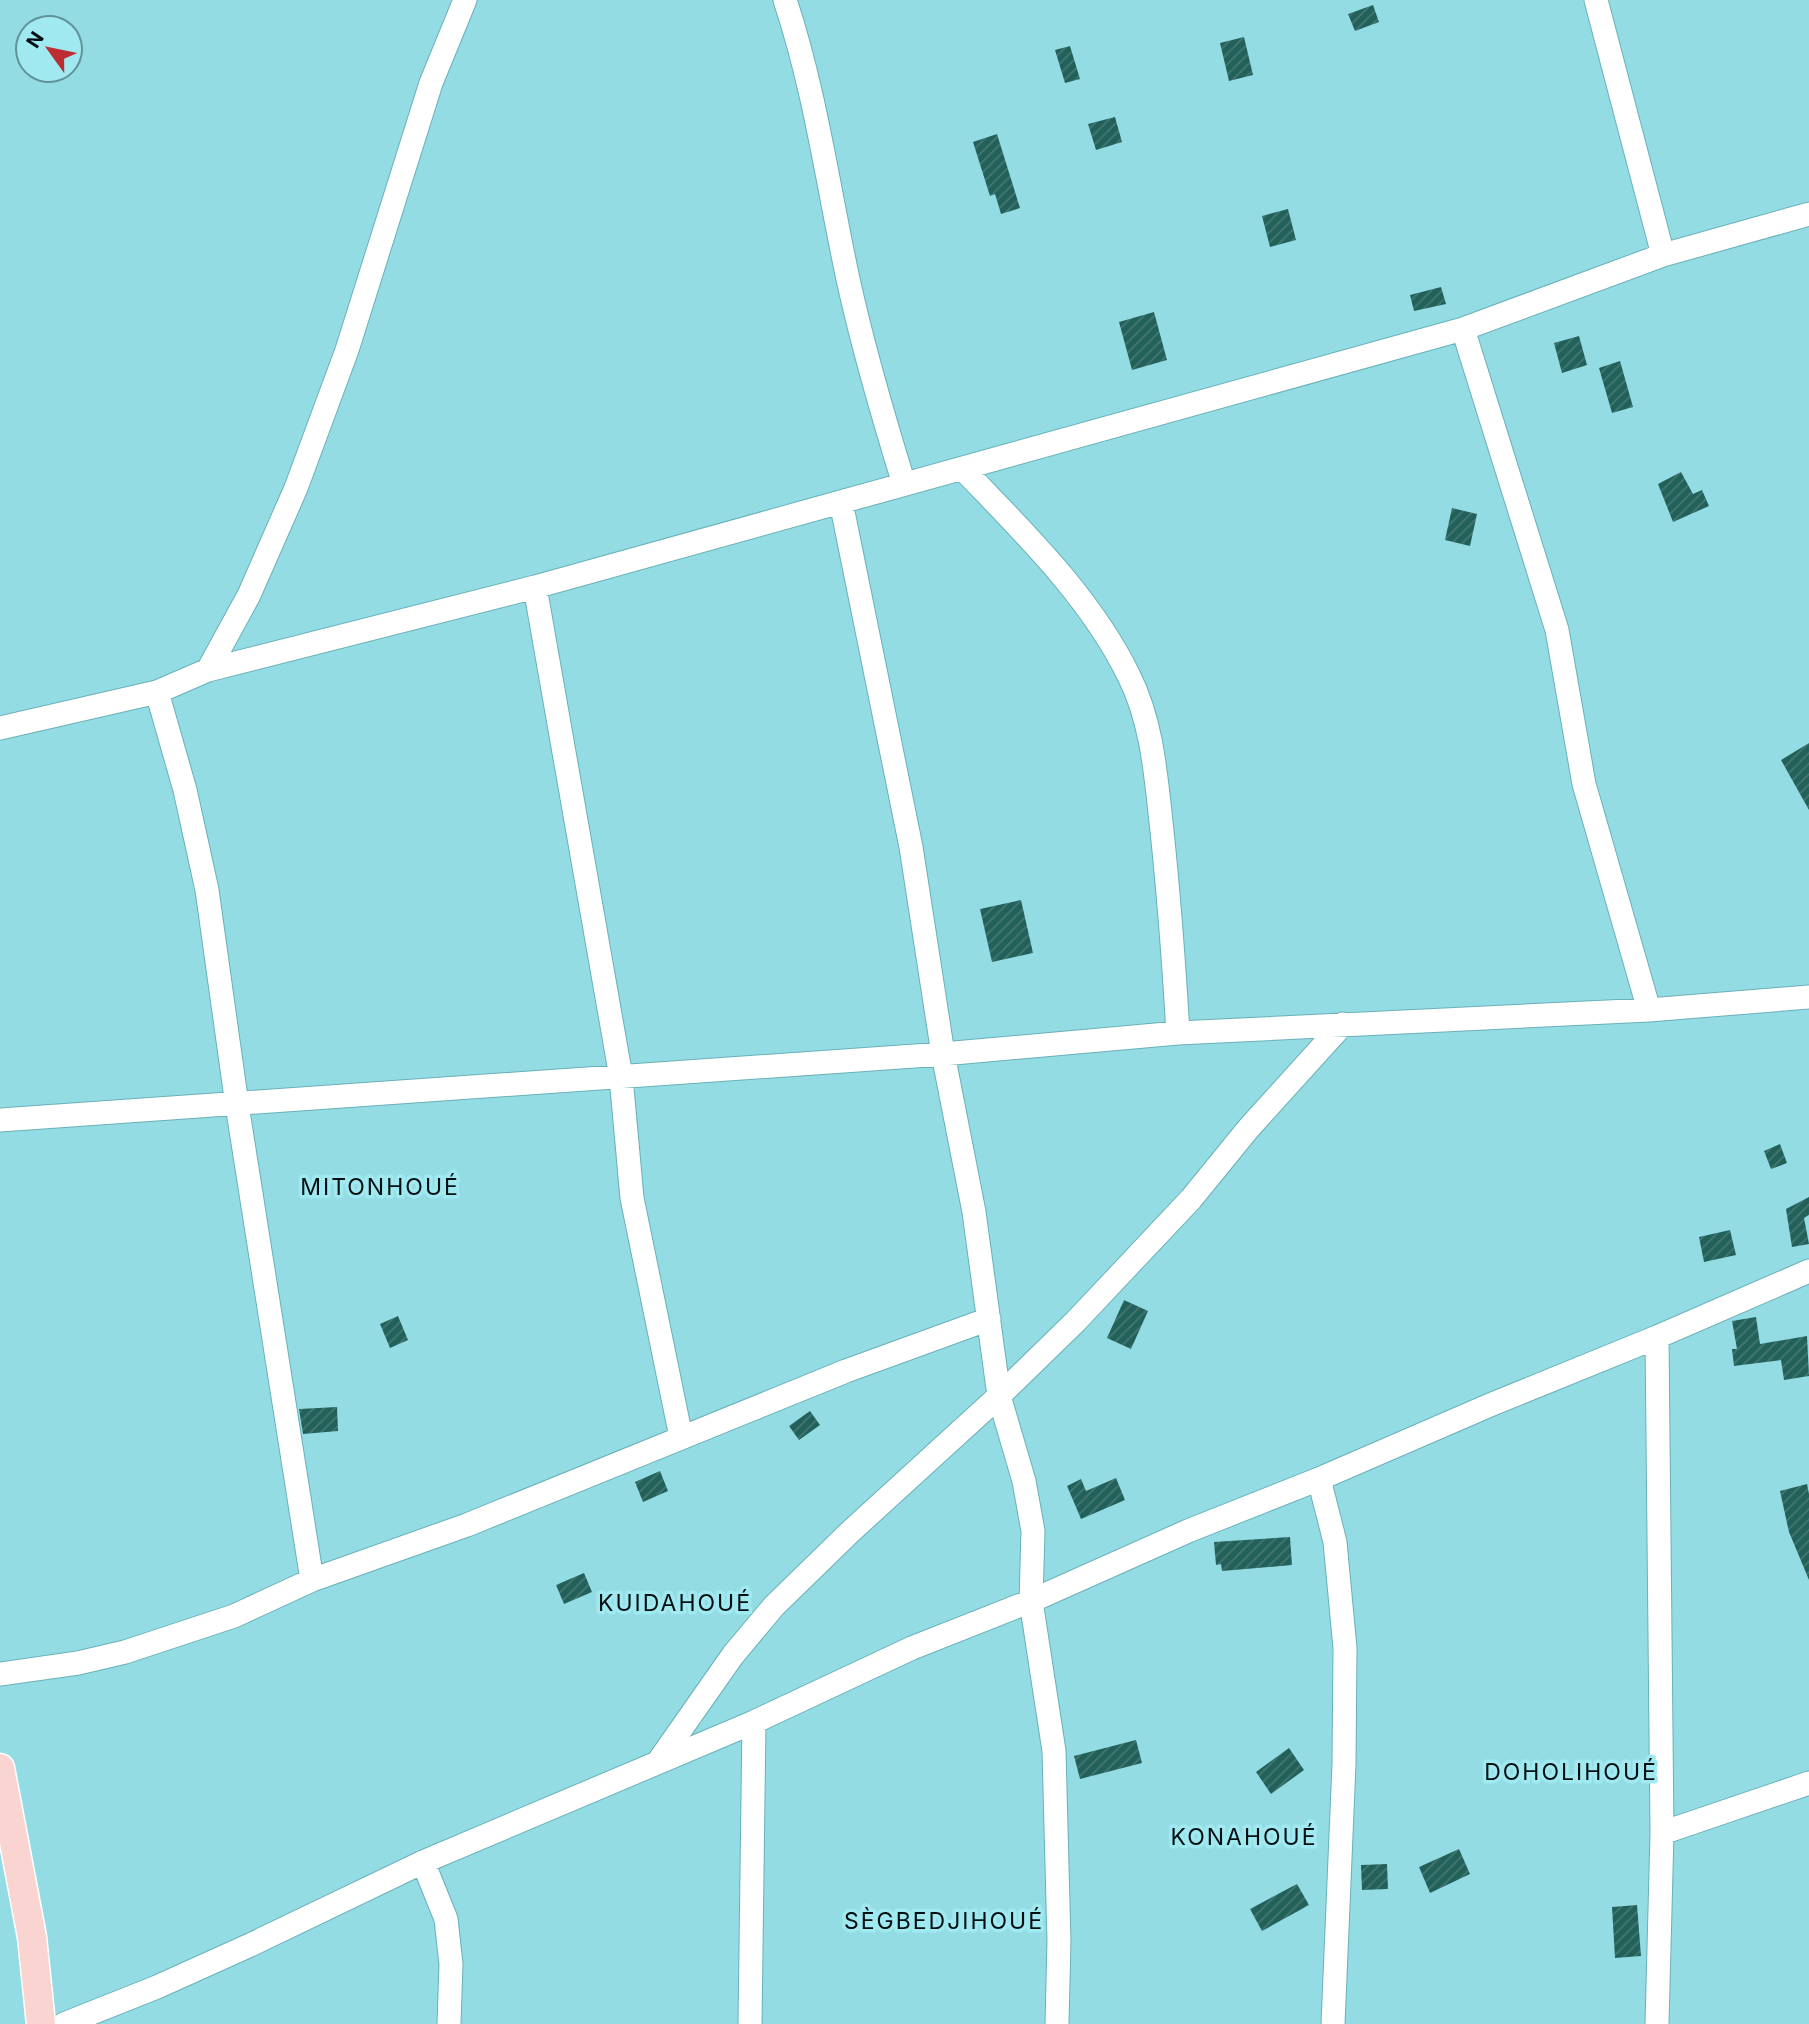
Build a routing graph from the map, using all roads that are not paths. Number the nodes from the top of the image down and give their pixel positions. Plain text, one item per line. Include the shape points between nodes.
1 (465, 0) edge
2 (785, 0) edge
3 (1595, 0) edge
4 (1809, 214) edge
5 (1663, 255) junction
6 (1463, 330) junction
7 (963, 469) junction
8 (904, 484) junction
9 (841, 502) junction
10 (535, 587) junction
11 (208, 670) junction
12 (157, 692) junction
13 (0, 728) edge
14 (1809, 997) edge
15 (1649, 1010) junction
16 (1343, 1024) junction
17 (1178, 1033) junction
18 (943, 1054) junction
19 (621, 1077) junction
20 (237, 1105) junction
21 (0, 1120) edge
22 (1809, 1271) edge
23 (989, 1319) junction
24 (1657, 1337) junction
25 (999, 1396) junction
26 (681, 1437) junction
27 (1319, 1479) junction
28 (312, 1580) junction
29 (1031, 1601) junction
30 (0, 1674) edge
31 (754, 1722) junction
32 (658, 1762) junction
33 (0, 1768) edge
34 (1809, 1783) edge
35 (1662, 1833) junction
36 (423, 1863) junction
37 (41, 2024) edge
38 (64, 2024) edge
39 (449, 2024) edge
40 (750, 2024) edge
41 (1057, 2024) edge
42 (1333, 2024) edge
43 (1657, 2024) edge

1 - 11 street via 431,83 347,350 296,488 249,595
2 - 8 street via 801,49 855,308
3 - 5 street
4 - 5 street
5 - 6 street
6 - 7 street
6 - 15 street via 1557,630 1584,784
7 - 8 street
7 - 17 street via 1033,542 1098,622 1130,677 1152,740
8 - 9 street
9 - 10 street
9 - 18 street via 911,847
10 - 11 street
10 - 19 street
11 - 12 street
12 - 13 street
12 - 20 street via 185,790 206,890
14 - 15 street
15 - 16 street
16 - 17 street
16 - 25 street via 1191,1199
17 - 18 street
18 - 19 street
18 - 23 street via 975,1212
19 - 20 street
19 - 26 street via 632,1198
20 - 21 street
20 - 28 street
22 - 24 street
23 - 25 street
23 - 26 street via 846,1370
24 - 27 street
24 - 35 street
25 - 29 street via 1024,1481 1032,1531
25 - 32 street via 774,1606 733,1654
26 - 28 street via 467,1525
27 - 29 street
27 - 42 street via 1335,1542 1345,1648
28 - 30 street via 234,1616 125,1652
29 - 31 street via 912,1648
29 - 41 street via 1054,1751
31 - 32 street
31 - 40 street
32 - 36 street
33 - 37 main road via 32,1937
34 - 35 street
35 - 43 street
36 - 38 street via 226,1956
36 - 39 street via 446,1919 451,1964

